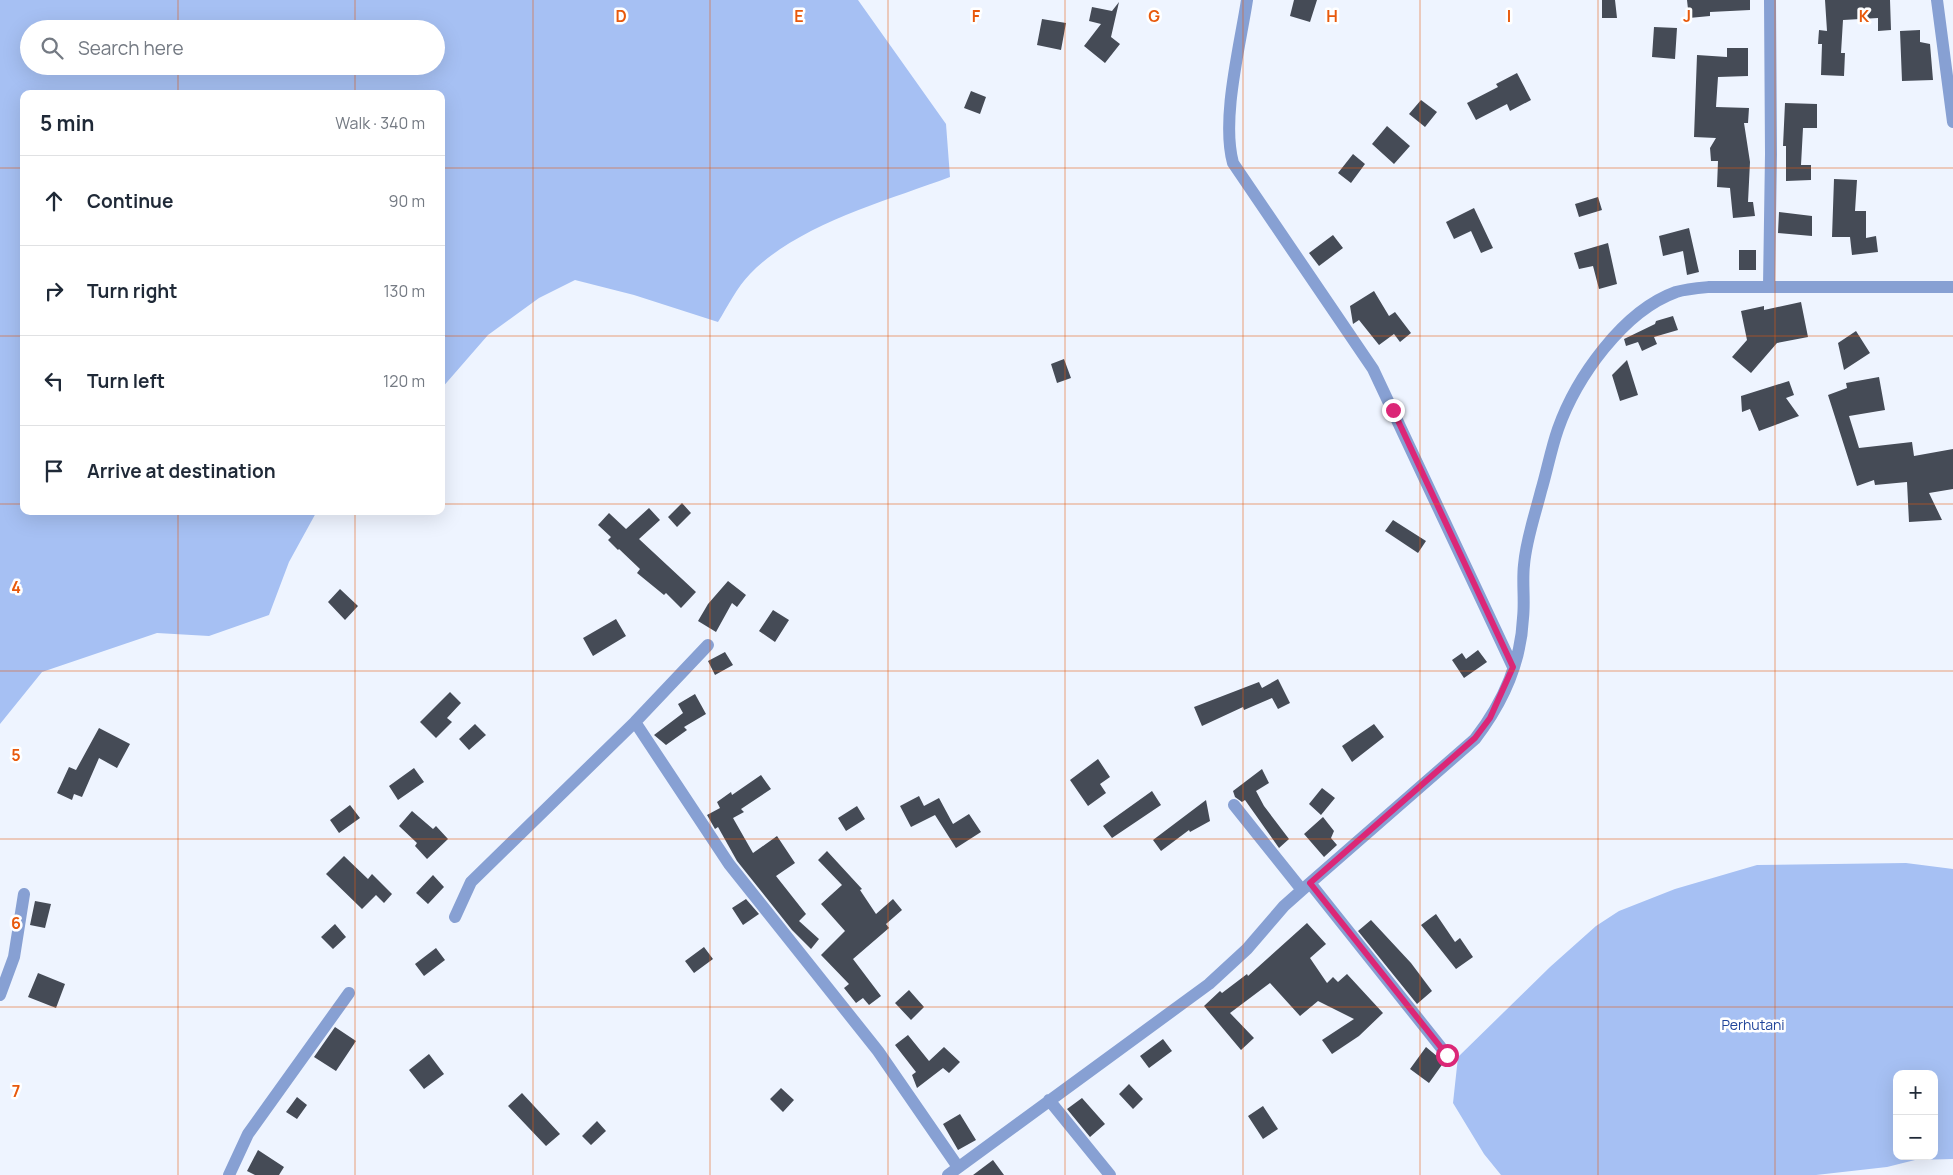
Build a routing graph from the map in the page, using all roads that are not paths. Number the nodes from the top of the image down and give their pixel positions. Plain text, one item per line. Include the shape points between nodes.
1 (1247, 0) edge
2 (1770, 0) edge
3 (1937, 0) edge
4 (1953, 122) edge
5 (1769, 286) junction
6 (1953, 287) edge
7 (708, 645) dead end
8 (1513, 667) junction
9 (635, 722) junction
10 (1234, 805) dead end
11 (1306, 886) junction
12 (24, 894) dead end
13 (455, 917) dead end
14 (349, 993) dead end
15 (0, 996) edge
16 (1447, 1055) dead end
17 (1049, 1100) junction
18 (953, 1171) edge
19 (229, 1175) edge
20 (1110, 1175) edge

1 - 8 street via 1228,124 1228,147 1233,163 1373,369
2 - 5 street
3 - 4 street
5 - 6 street
5 - 8 street via 1709,287 1677,292 1656,301 1613,336 1574,393 1558,429 1524,564 1524,617
7 - 9 street
8 - 11 street via 1490,718 1475,738
9 - 13 street via 471,882
9 - 18 street via 729,864 878,1051
10 - 11 street
11 - 16 street
11 - 17 street via 1247,949 1208,984
12 - 15 street via 14,956
14 - 19 street via 248,1134
17 - 18 street
17 - 20 street

